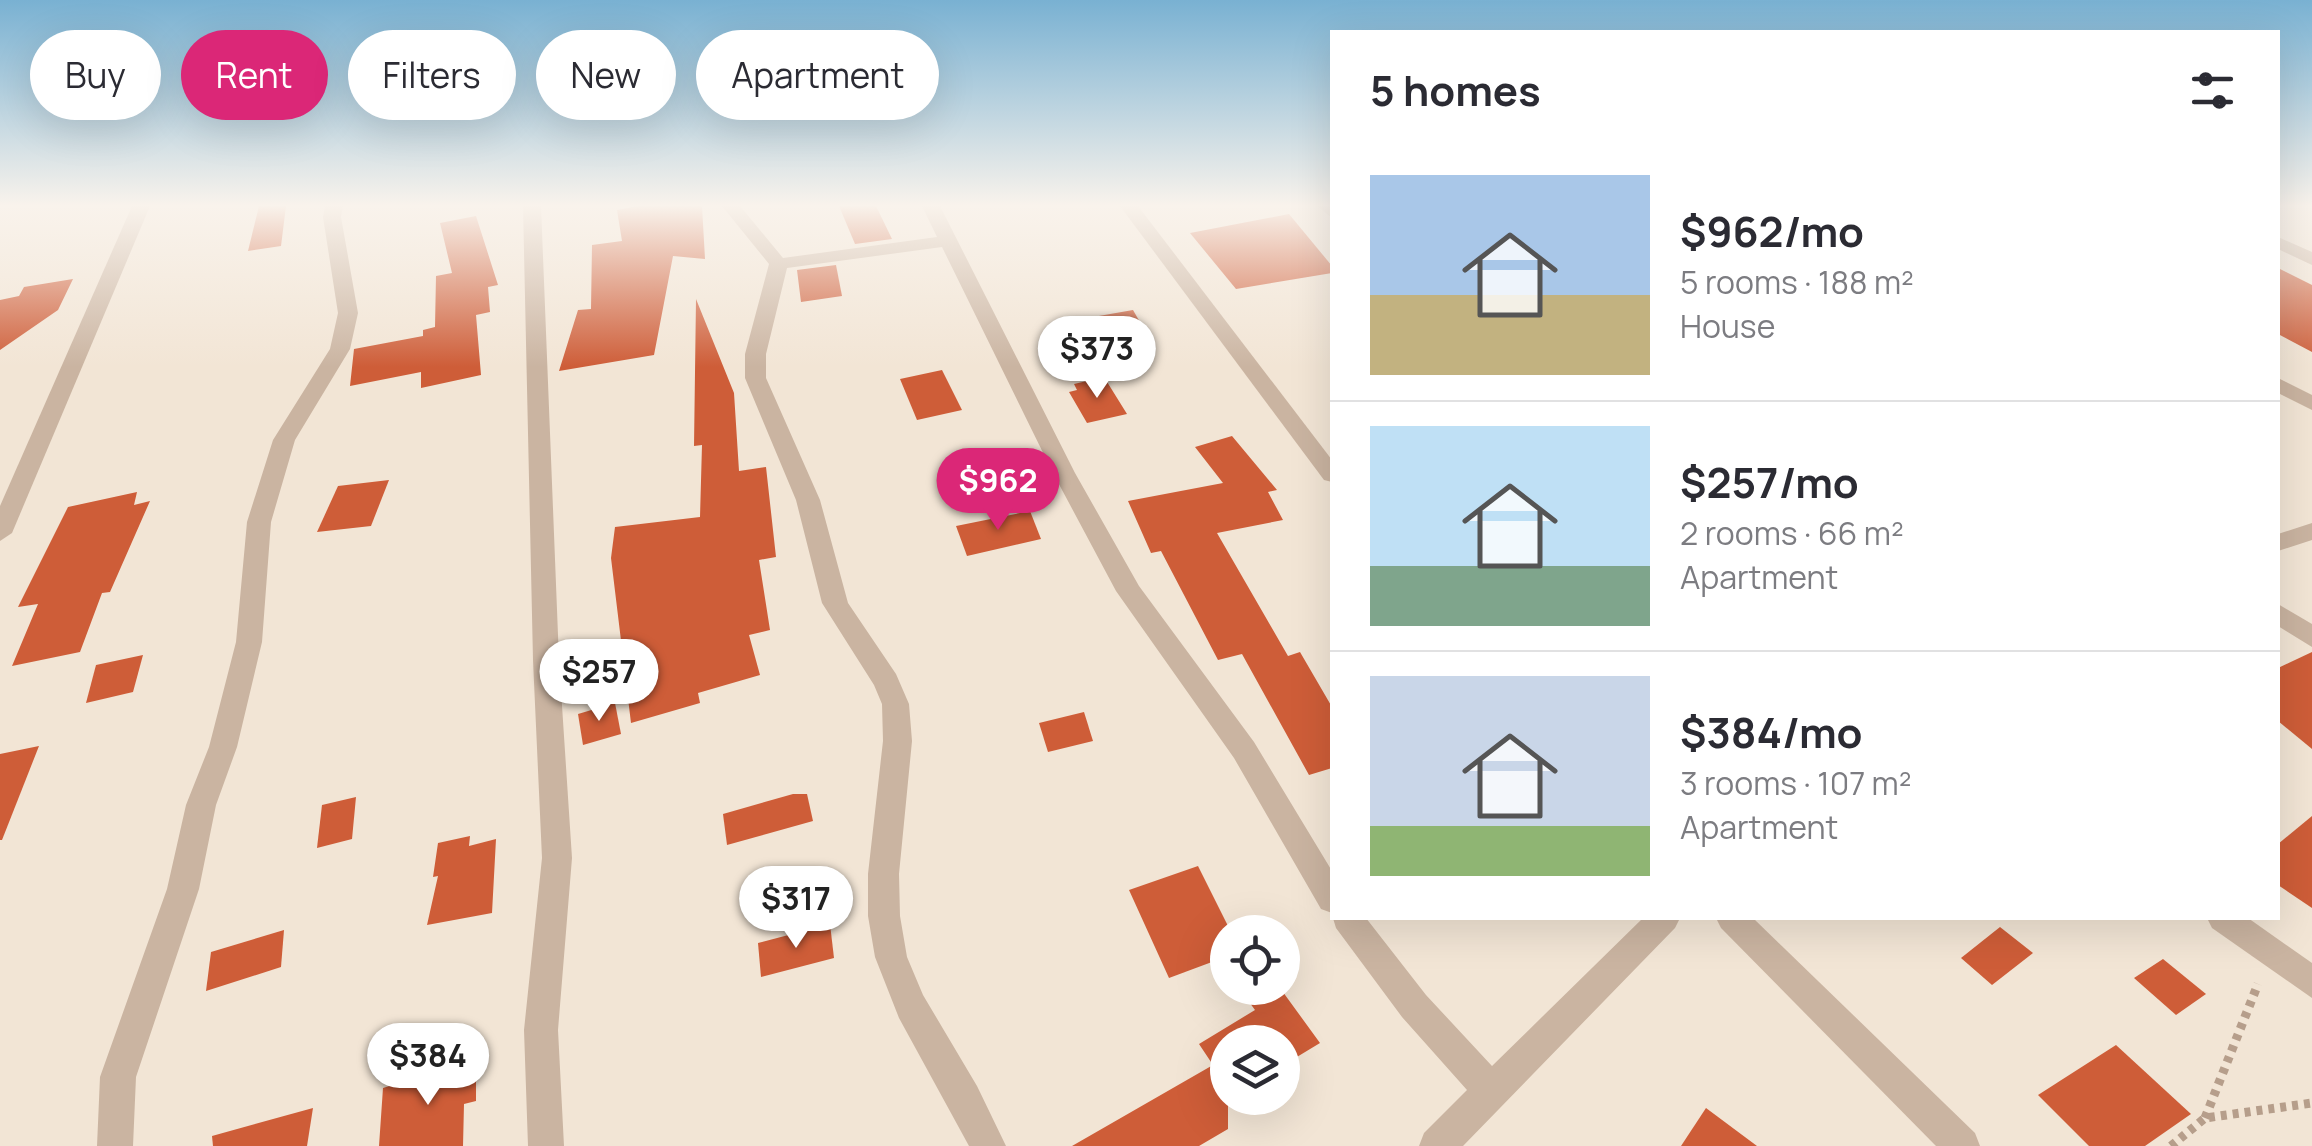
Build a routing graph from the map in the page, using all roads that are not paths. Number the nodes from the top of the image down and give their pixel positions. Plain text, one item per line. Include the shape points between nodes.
1 (118, 259) edge
2 (339, 259) edge
3 (534, 259) edge
4 (774, 259) edge
5 (811, 259) edge
6 (956, 259) edge
7 (1169, 259) edge
8 (778, 264) junction
9 (2280, 385) edge
10 (2312, 404) edge
11 (1330, 472) edge
12 (0, 532) edge
13 (2312, 532) edge
14 (2280, 541) edge
15 (2280, 614) edge
16 (2312, 637) edge
17 (1330, 896) edge
18 (1348, 920) edge
19 (1662, 920) edge
20 (1734, 920) edge
21 (2226, 920) edge
22 (2312, 982) edge
23 (1490, 1089) junction
24 (115, 1146) edge
25 (546, 1146) edge
26 (988, 1146) edge
27 (1437, 1146) edge
28 (1962, 1146) edge

1 - 12 street
2 - 24 street via 348,312 340,349 284,440 259,522 249,642 183,889 118,1077
3 - 25 street via 557,858 541,1030
4 - 8 street
5 - 8 street
6 - 17 street via 1129,591 1244,750
7 - 11 street
8 - 26 street via 753,371 804,489 833,599 892,693 898,724 882,887 890,956
9 - 10 street
13 - 14 street
15 - 16 street
18 - 23 street
19 - 23 street
20 - 28 street
21 - 22 street
23 - 27 street

